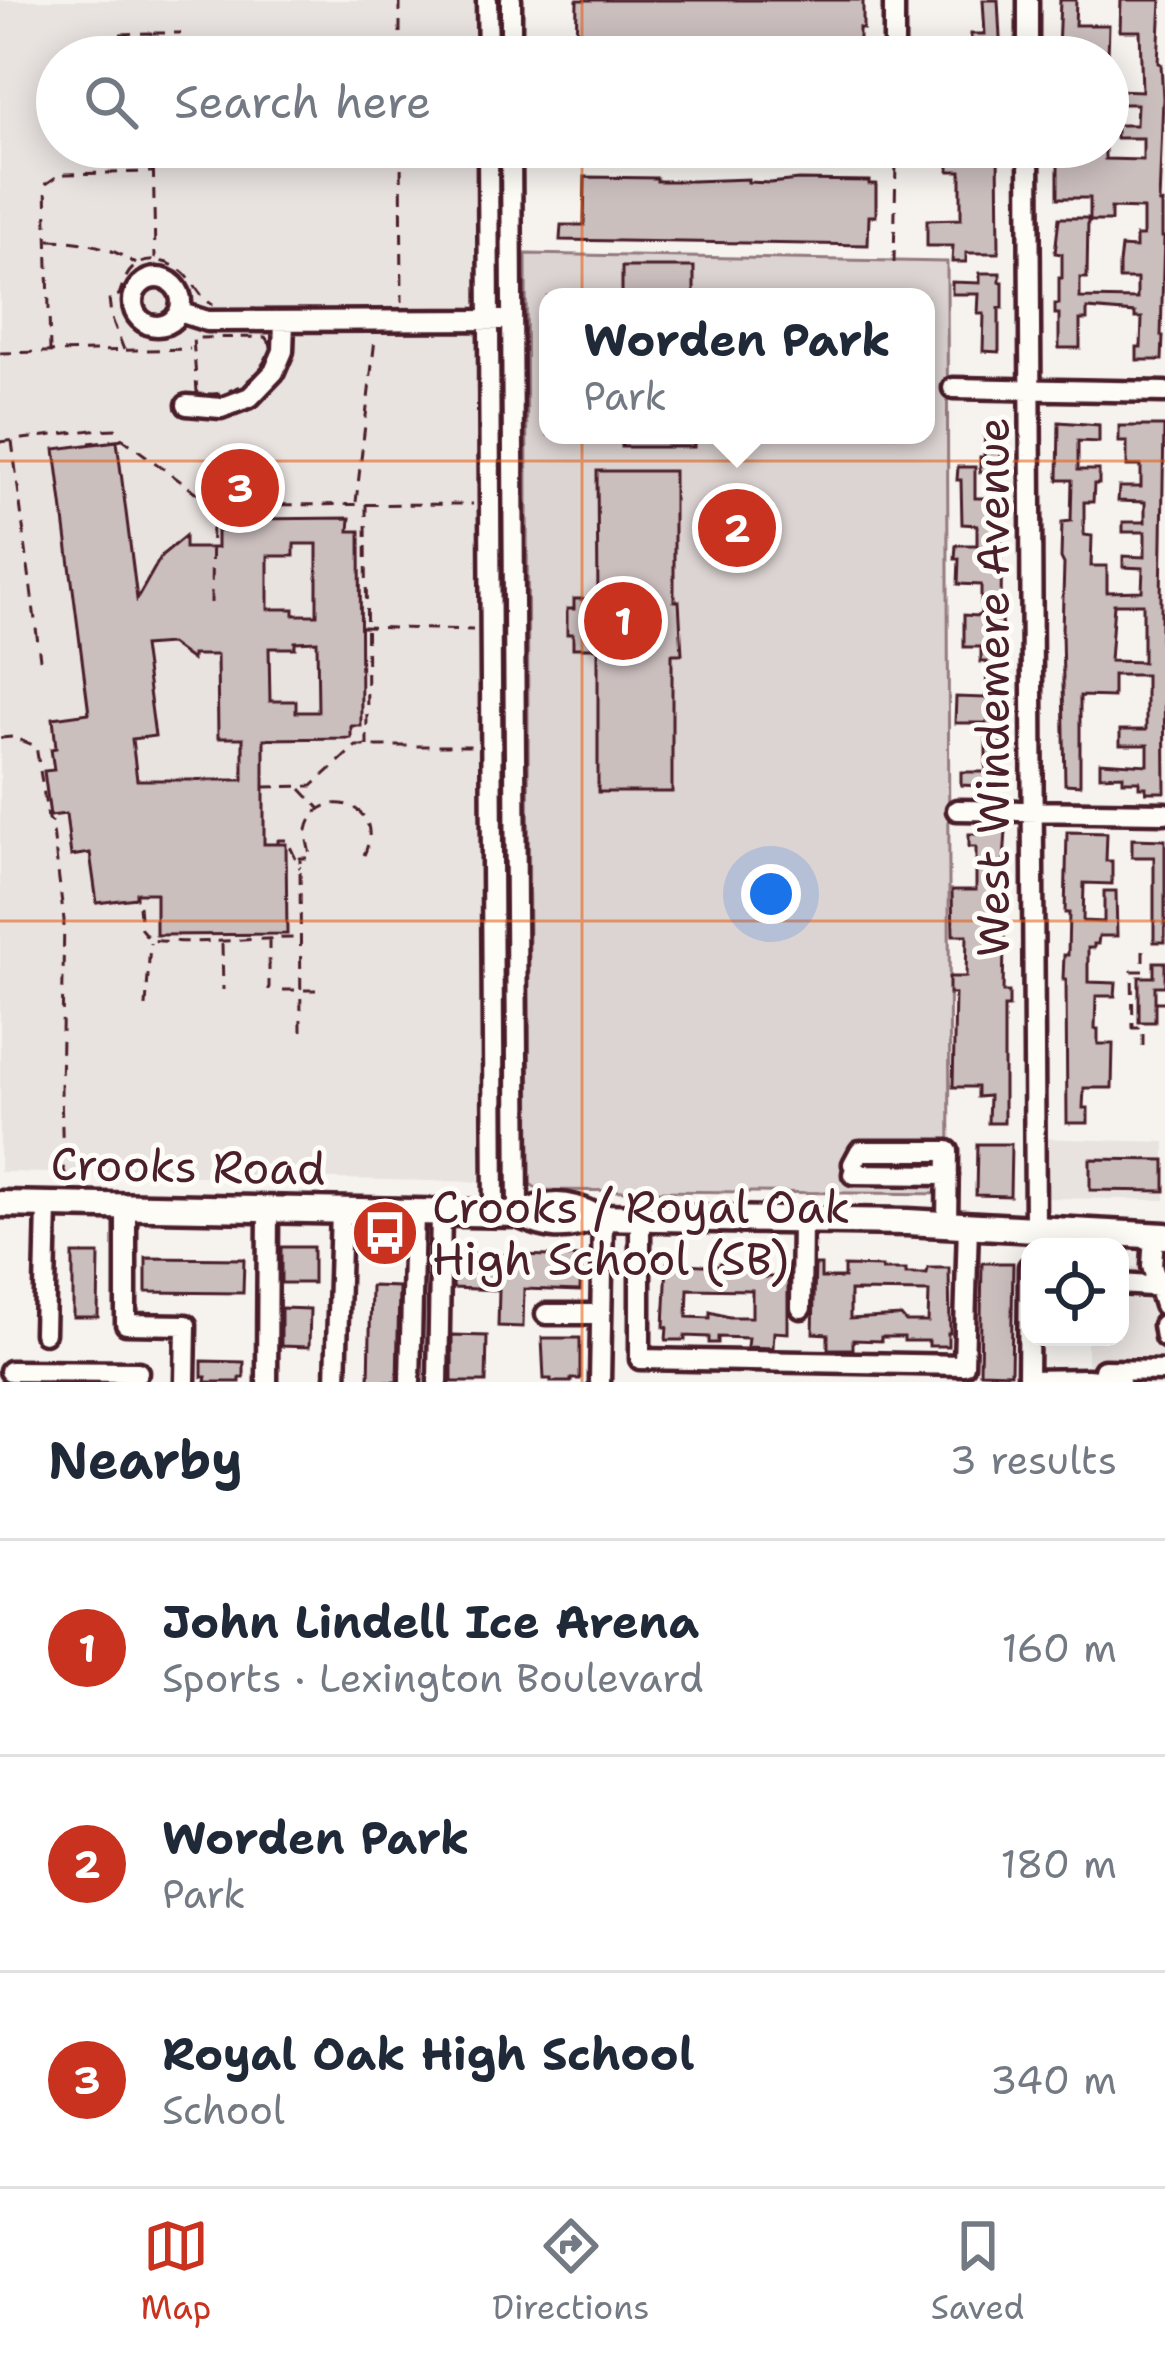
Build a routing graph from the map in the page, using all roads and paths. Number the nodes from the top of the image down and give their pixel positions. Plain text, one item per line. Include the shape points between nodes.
1 (400, 0) edge
2 (488, 0) edge
3 (511, 0) edge
4 (893, 0) edge
5 (1028, 0) edge
6 (181, 33) dead end
7 (119, 34) dead end
8 (151, 34) joint
9 (400, 36) edge
10 (488, 36) edge
11 (511, 36) edge
12 (894, 36) edge
13 (1028, 36) edge
14 (153, 168) joint
15 (401, 168) edge
16 (488, 168) edge
17 (511, 168) edge
18 (892, 168) edge
19 (1029, 168) edge
20 (46, 239) junction
21 (155, 261) junction
22 (894, 263) dead end
23 (137, 265) junction
24 (220, 308) dead end
25 (402, 308) dead end
26 (179, 313) dead end
27 (374, 320) junction
28 (491, 320) junction
29 (513, 320) junction
30 (284, 322) junction
31 (194, 349) junction
32 (124, 350) junction
33 (50, 352) junction
34 (0, 353) edge
35 (953, 388) dead end
36 (1030, 389) junction
37 (1165, 392) edge
38 (187, 404) dead end
39 (88, 430) junction
40 (123, 439) junction
41 (12, 440) junction
42 (0, 442) edge
43 (514, 443) junction
44 (491, 444) junction
45 (356, 504) junction
46 (366, 504) junction
47 (475, 504) dead end
48 (212, 506) junction
49 (491, 584) junction
50 (514, 584) junction
51 (211, 604) dead end
52 (363, 628) junction
53 (484, 630) dead end
54 (40, 659) dead end
55 (491, 664) junction
56 (514, 664) junction
57 (0, 738) edge
58 (367, 746) junction
59 (477, 746) dead end
60 (264, 787) dead end
61 (298, 787) junction
62 (320, 809) junction
63 (957, 810) dead end
64 (1032, 811) junction
65 (1165, 813) edge
66 (278, 844) dead end
67 (364, 855) dead end
68 (301, 869) junction
69 (492, 876) junction
70 (515, 877) junction
71 (139, 906) dead end
72 (268, 938) junction
73 (301, 938) junction
74 (150, 940) junction
75 (222, 940) junction
76 (1143, 950) dead end
77 (284, 989) dead end
78 (223, 990) dead end
79 (269, 990) dead end
80 (301, 990) junction
81 (322, 990) dead end
82 (1155, 1002) dead end
83 (1165, 1002) edge
84 (146, 1007) dead end
85 (493, 1010) junction
86 (517, 1021) junction
87 (301, 1030) dead end
88 (1143, 1053) dead end
89 (517, 1141) junction
90 (494, 1143) junction
91 (853, 1169) dead end
92 (67, 1179) dead end
93 (0, 1204) edge
94 (47, 1206) junction
95 (126, 1207) junction
96 (268, 1208) junction
97 (341, 1210) junction
98 (413, 1212) junction
99 (441, 1213) junction
100 (506, 1214) junction
101 (599, 1217) junction
102 (640, 1217) junction
103 (802, 1220) junction
104 (957, 1224) junction
105 (1035, 1228) junction
106 (1160, 1236) edge
107 (1095, 1238) edge
108 (1129, 1238) edge
109 (1129, 1289) edge
110 (801, 1308) dead end
111 (1163, 1308) edge
112 (546, 1314) dead end
113 (601, 1314) junction
114 (44, 1333) dead end
115 (1028, 1346) edge
116 (10, 1371) dead end
117 (1165, 1371) edge
118 (138, 1372) dead end
119 (33, 1377) edge
120 (105, 1377) edge
121 (1087, 1379) junction
122 (185, 1382) edge
123 (267, 1382) edge
124 (336, 1382) edge
125 (410, 1382) edge
126 (438, 1382) edge
127 (600, 1382) edge
128 (1120, 1382) edge

1 - 9 path
2 - 10 street
3 - 11 street
4 - 12 street
5 - 13 street
6 - 8 path
7 - 8 path
14 - 20 path via 59,175 46,184
14 - 21 path
15 - 25 path
16 - 28 street
17 - 29 street
18 - 22 path
19 - 36 street, West Windemere Avenue
20 - 23 path via 99,244
20 - 33 path
21 - 23 path
21 - 24 path via 175,266
23 - 32 path via 109,298
26 - 30 street via 207,322
27 - 28 street
27 - 30 street
27 - 45 path
28 - 29 street
28 - 44 street
29 - 43 street
30 - 38 street via 274,372 250,397 220,408
31 - 31 path via 195,388 206,395 252,377 271,345 265,338 194,338
31 - 32 path
32 - 33 path
33 - 34 path
35 - 36 street
36 - 37 street
36 - 64 street, West Windemere Avenue
39 - 40 path via 116,429
39 - 40 path via 90,443
39 - 41 path
40 - 48 path
41 - 42 path
41 - 54 path
43 - 44 street
43 - 50 street
44 - 49 street
45 - 46 path
45 - 48 path via 245,505 245,526
46 - 47 path
46 - 52 path
48 - 51 path
49 - 50 street
49 - 55 street
50 - 56 street
52 - 53 path
52 - 58 path
55 - 56 street
55 - 69 street
56 - 70 street
57 - 92 path via 36,746 52,823 64,920
58 - 59 path
58 - 61 path
60 - 61 path
61 - 62 path
62 - 67 path via 359,811 370,830
62 - 68 path via 308,825 311,854 301,858
63 - 64 street
64 - 65 street
64 - 105 street, West Windemere Avenue
66 - 68 path via 287,840
68 - 73 path
69 - 70 street
69 - 85 street
70 - 86 street
71 - 74 path
72 - 73 path
72 - 75 path
72 - 79 path
73 - 80 path
74 - 75 path
74 - 84 path
75 - 78 path
76 - 88 path via 1143,971 1132,971 1133,1028 1143,1028
77 - 80 path
80 - 81 path
80 - 87 path
82 - 83 path
85 - 86 street
85 - 90 street
86 - 89 street
89 - 90 street
89 - 100 street
90 - 100 street
91 - 104 street via 860,1151 948,1151
93 - 94 main road, Crooks Road
94 - 95 main road, Crooks Road
94 - 114 street
95 - 96 main road, Crooks Road
95 - 122 street via 126,1324 186,1325
96 - 97 main road, Crooks Road
96 - 123 street
97 - 98 main road, Crooks Road
97 - 124 street
98 - 99 main road, Crooks Road
98 - 125 street
99 - 100 main road, Crooks Road
99 - 126 street
100 - 101 main road, Crooks Road via 575,1206
101 - 102 main road, Crooks Road
101 - 113 street
102 - 103 main road, Crooks Road
102 - 104 street via 640,1359 964,1365
103 - 104 main road, Crooks Road
103 - 110 street
104 - 105 main road, Crooks Road
105 - 107 main road, Crooks Road
106 - 108 main road, Crooks Road
106 - 111 street via 1152,1266
109 - 111 street
112 - 113 street
113 - 127 street
115 - 121 street via 1028,1380
116 - 119 street
117 - 121 street via 1101,1370
118 - 120 street
119 - 120 street
121 - 128 street

